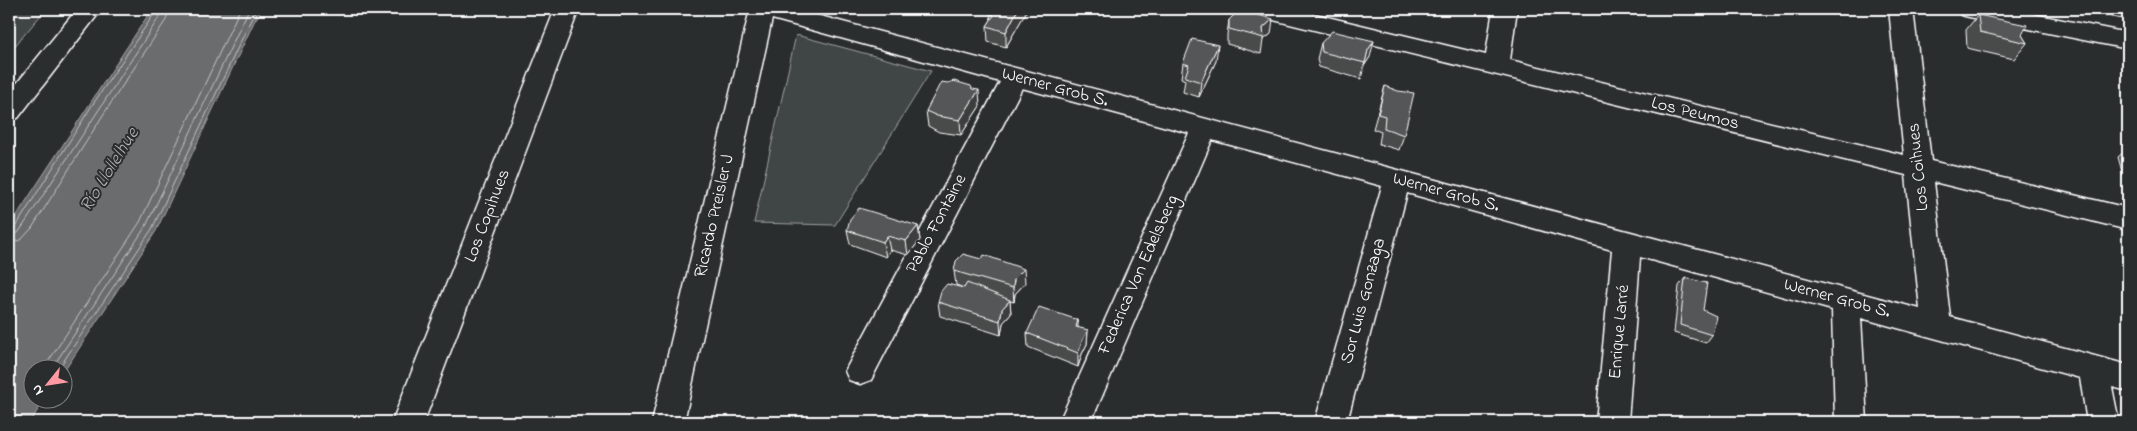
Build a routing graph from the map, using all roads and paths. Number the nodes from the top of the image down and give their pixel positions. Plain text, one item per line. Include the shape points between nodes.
1 (90, 9) edge
2 (568, 9) edge
3 (763, 9) edge
4 (1261, 9) edge
5 (1505, 9) edge
6 (1902, 9) edge
7 (1969, 9) edge
8 (2128, 41) edge
9 (1497, 66) junction
10 (1014, 77) junction
11 (9, 111) edge
12 (1204, 128) junction
13 (1919, 168) junction
14 (1397, 180) junction
15 (2128, 219) edge
16 (1627, 242) junction
17 (1846, 302) junction
18 (1936, 326) junction
19 (2093, 368) junction
20 (860, 371) dead end
21 (2128, 378) edge
22 (408, 422) edge
23 (668, 422) edge
24 (1075, 422) edge
25 (1331, 422) edge
26 (1612, 422) edge
27 (1851, 422) edge
28 (2103, 422) edge

1 - 11 street
2 - 22 street, Los Copihues
3 - 10 street, Werner Grob S.
3 - 23 street, Ricardo Preisler J
4 - 9 street, Los Peumos
5 - 9 street
6 - 13 street, Los Coihues
7 - 8 street
9 - 13 street, Los Peumos
10 - 12 street, Werner Grob S.
10 - 20 street, Pablo Fontaine
12 - 14 street, Werner Grob S.
12 - 24 street, Federica Von Edelsberg
13 - 15 street, Los Peumos
13 - 18 street, Los Coihues
14 - 16 street, Werner Grob S.
14 - 25 street, Sor Luis Gonzaga
16 - 17 street, Werner Grob S.
16 - 26 street, Enrique Larré
17 - 18 street, Werner Grob S.
17 - 27 street
18 - 19 street, Werner Grob S.
19 - 21 street, Werner Grob S.
19 - 28 street

